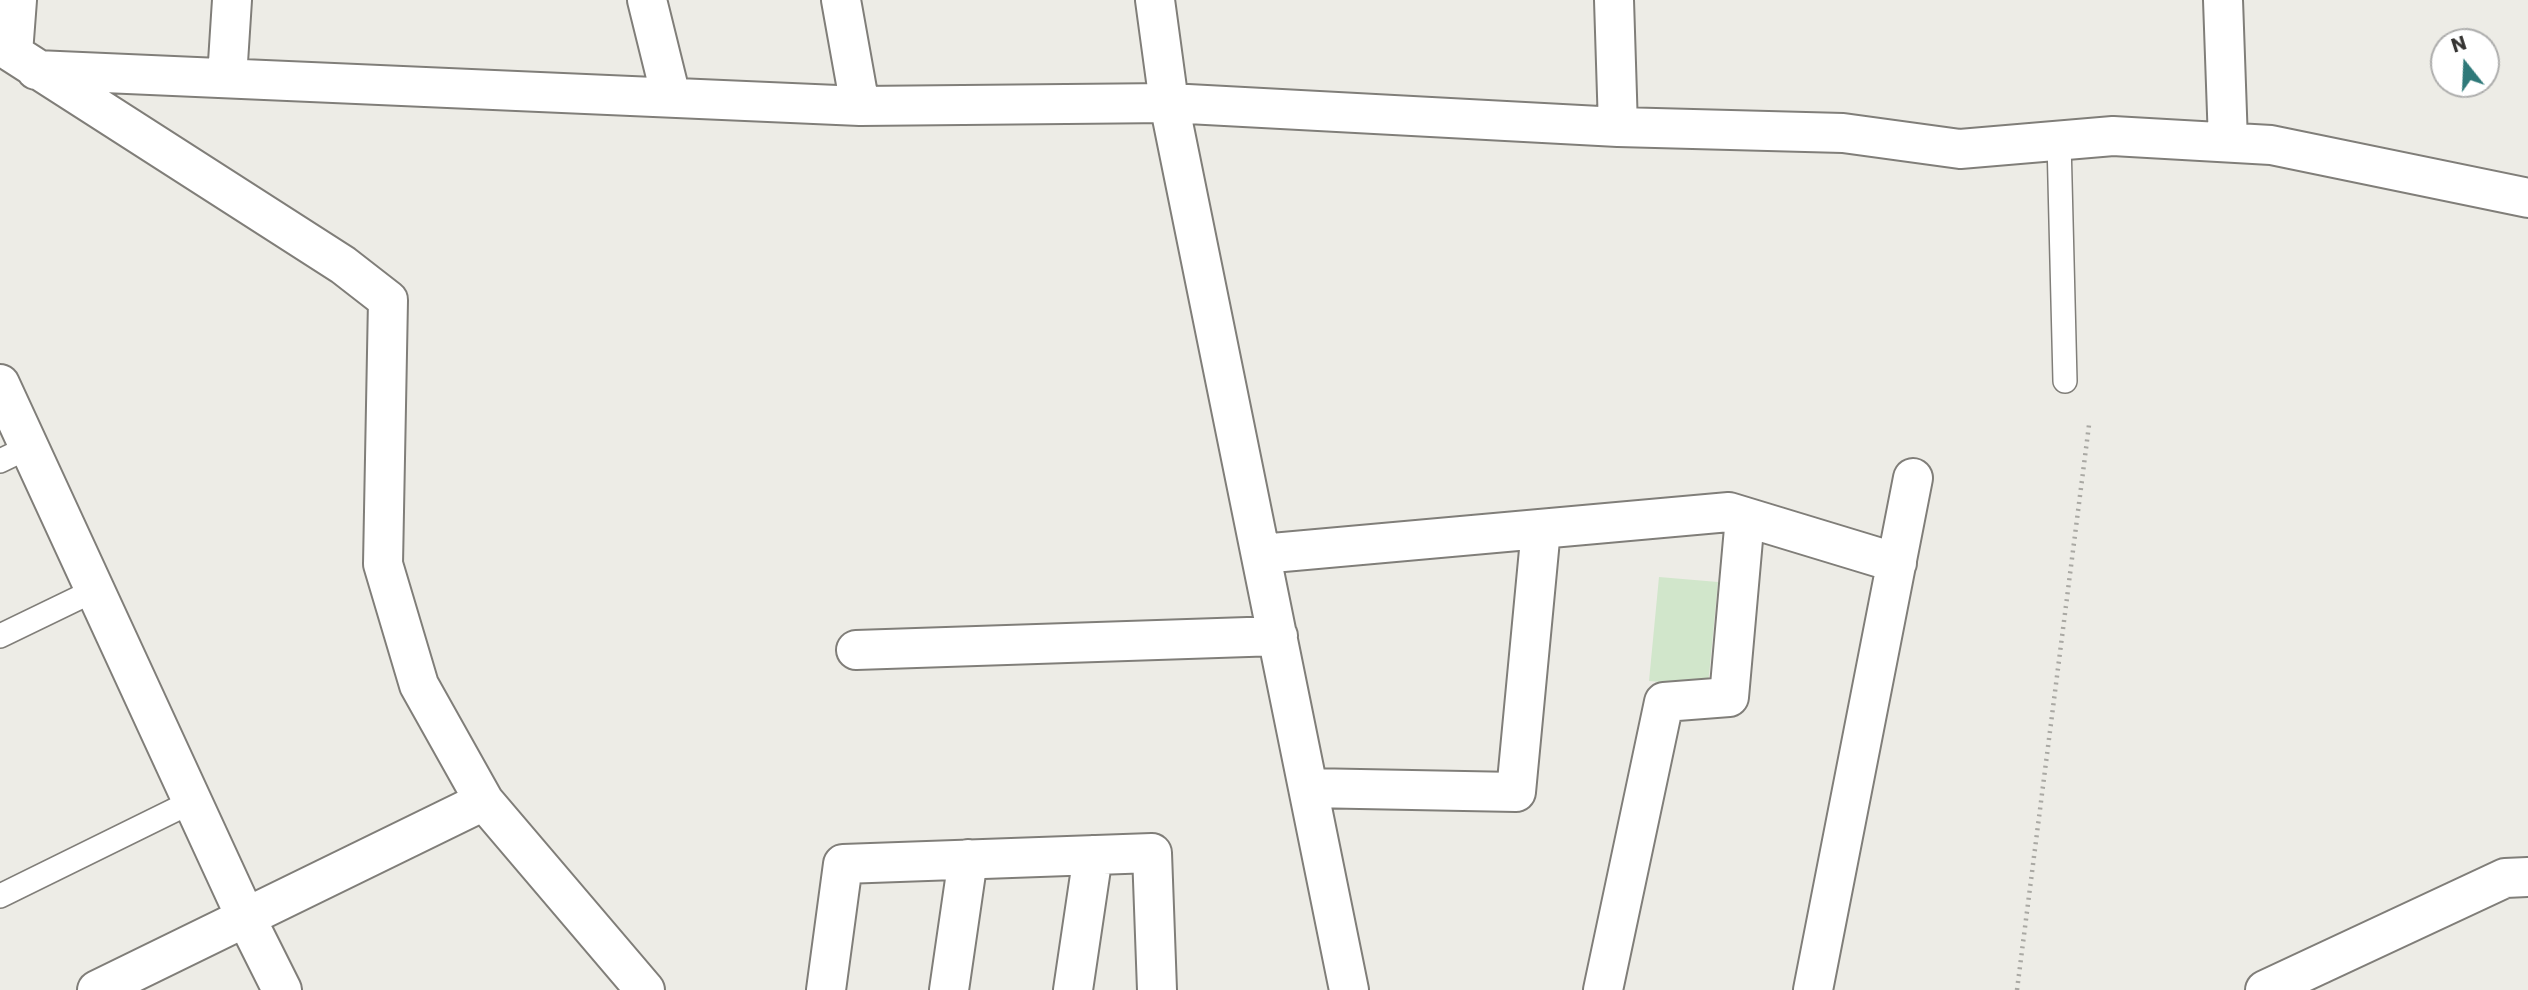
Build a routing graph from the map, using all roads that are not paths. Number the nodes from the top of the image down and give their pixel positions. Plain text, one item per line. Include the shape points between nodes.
1 (17, 0) edge
2 (232, 0) edge
3 (647, 0) edge
4 (841, 0) edge
5 (1155, 0) edge
6 (1614, 0) edge
7 (2223, 0) edge
8 (16, 56) edge
9 (227, 78) junction
10 (671, 97) junction
11 (1169, 103) junction
12 (860, 106) junction
13 (1618, 127) junction
14 (2059, 141) junction
15 (2228, 142) junction
16 (2528, 198) edge
17 (2065, 381) dead end
18 (0, 384) edge
19 (15, 454) edge
20 (1913, 478) dead end
21 (1745, 517) junction
22 (1541, 530) junction
23 (1261, 554) junction
24 (1897, 563) junction
25 (95, 590) junction
26 (0, 636) edge
27 (1278, 636) junction
28 (856, 650) dead end
29 (1308, 788) junction
30 (193, 801) junction
31 (484, 801) junction
32 (1093, 855) junction
33 (968, 859) junction
34 (2528, 877) edge
35 (0, 896) edge
36 (246, 918) junction
37 (97, 990) edge
38 (282, 990) edge
39 (645, 990) edge
40 (826, 990) edge
41 (950, 990) edge
42 (1073, 990) edge
43 (1157, 990) edge
44 (1349, 990) edge
45 (1603, 990) edge
46 (1813, 990) edge
47 (2265, 990) edge

1 - 8 street
2 - 9 street
3 - 10 street
4 - 12 street
5 - 11 street
6 - 13 street
7 - 15 street
8 - 9 street
8 - 31 street via 343,265 388,300 383,564 419,685
9 - 10 street
10 - 12 street
11 - 12 street
11 - 13 street
11 - 23 street
13 - 14 street via 1843,133 1960,149
14 - 15 street via 2113,136
14 - 17 lane
15 - 16 street via 2271,145
18 - 19 street
19 - 25 street
20 - 24 street
21 - 22 street via 1728,512
21 - 24 street
21 - 45 street via 1729,697 1664,702
22 - 23 street
22 - 29 street via 1516,792
23 - 27 street
24 - 46 street
25 - 26 lane
25 - 30 street
27 - 28 street
27 - 29 street
29 - 44 street
30 - 35 lane
30 - 36 street
31 - 36 street
31 - 39 street
32 - 33 street
32 - 42 street
32 - 43 street via 1152,853
33 - 40 street via 843,864
33 - 41 street
34 - 47 street via 2505,878
36 - 37 street
36 - 38 street

